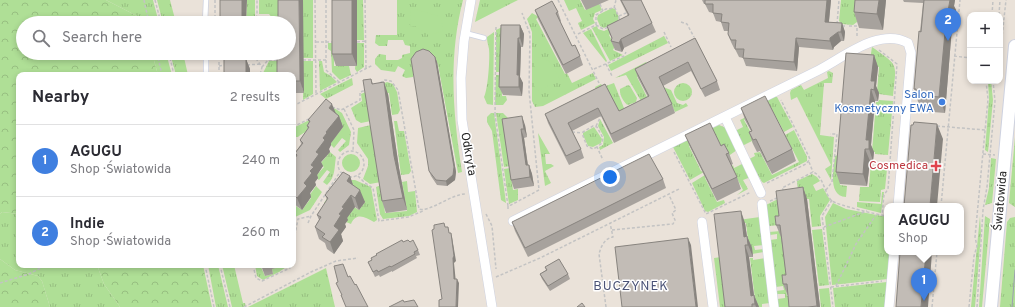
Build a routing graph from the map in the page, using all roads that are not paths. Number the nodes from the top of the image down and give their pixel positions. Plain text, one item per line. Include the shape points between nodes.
1 (206, 0) edge
2 (471, 0) edge
3 (205, 16) edge
4 (465, 33) junction
5 (484, 38) dead end
6 (1015, 46) edge
7 (206, 60) edge
8 (206, 72) edge
9 (725, 117) junction
10 (761, 193) dead end
11 (898, 203) edge
12 (762, 204) road end
13 (513, 221) edge
14 (702, 222) dead end
15 (894, 255) edge
16 (492, 307) edge
17 (713, 307) edge
18 (774, 307) edge
19 (889, 307) edge
20 (991, 307) edge

1 - 3 lane
2 - 4 street, Odkryta
4 - 5 lane
4 - 16 street, Odkryta via 461,78 462,120
6 - 20 street, Światowida
7 - 8 lane
9 - 10 street
9 - 11 street via 873,42 883,38 898,38 910,47
9 - 13 street
12 - 18 street
14 - 17 street
15 - 19 street

